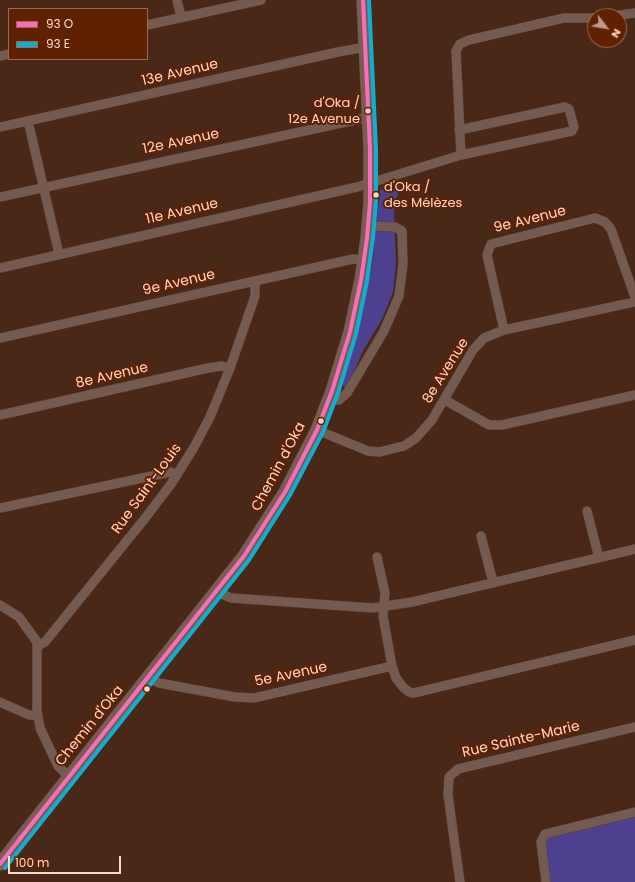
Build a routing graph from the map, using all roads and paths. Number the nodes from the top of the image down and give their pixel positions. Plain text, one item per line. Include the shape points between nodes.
1 (177, 0) edge
2 (261, 0) edge
3 (363, 0) edge
4 (181, 17) junction
5 (587, 18) edge
6 (148, 25) edge
7 (366, 47) junction
8 (369, 117) junction
9 (28, 121) junction
10 (0, 127) edge
11 (460, 130) junction
12 (462, 155) junction
13 (370, 183) junction
14 (43, 187) junction
15 (0, 197) edge
16 (368, 226) junction
17 (59, 254) junction
18 (364, 260) junction
19 (0, 268) edge
20 (255, 281) junction
21 (635, 297) edge
22 (635, 302) edge
23 (504, 330) junction
24 (0, 338) edge
25 (230, 368) junction
26 (635, 395) edge
27 (329, 399) junction
28 (445, 400) junction
29 (0, 415) edge
30 (317, 430) junction
31 (177, 475) junction
32 (0, 508) edge
33 (587, 511) dead end
34 (481, 536) dead end
35 (635, 549) edge
36 (377, 557) dead end
37 (599, 558) junction
38 (493, 582) junction
39 (217, 592) junction
40 (0, 605) edge
41 (385, 607) junction
42 (635, 640) edge
43 (38, 646) junction
44 (392, 666) junction
45 (149, 678) junction
46 (0, 702) edge
47 (38, 716) junction
48 (635, 727) edge
49 (69, 776) junction
50 (635, 812) edge
51 (0, 864) edge
52 (460, 882) edge
53 (546, 882) edge

1 - 4 street
2 - 4 street
3 - 7 main road, Chemin d'Oka
4 - 6 street
5 - 11 street via 564,18 460,44 456,51
7 - 8 main road, Chemin d'Oka
7 - 9 street, 13e Avenue
8 - 13 main road, Chemin d'Oka
8 - 14 street, 12e Avenue
9 - 10 street, 13e Avenue
9 - 14 street
11 - 12 street
11 - 12 street, 11e Avenue via 565,107 569,109 574,127 572,131
12 - 13 street, 11e Avenue
13 - 16 main road, Chemin d'Oka
13 - 17 street, 11e Avenue
14 - 15 street, 12e Avenue
14 - 17 street
16 - 18 main road, Chemin d'Oka
16 - 27 street via 395,227 402,231 403,264 399,296 377,345 347,393 339,400
17 - 19 street, 11e Avenue
18 - 20 street, 9e Avenue via 353,259
18 - 27 main road, Chemin d'Oka via 351,327
20 - 24 street, 9e Avenue
20 - 25 street, Rue Saint-Louis via 255,296
21 - 23 street, 9e Avenue via 611,229 605,222 595,218 491,244 487,255
22 - 23 street, 8e Avenue
23 - 28 street, 8e Avenue via 484,338 473,350
25 - 29 street, 8e Avenue via 208,368
25 - 31 street, Rue Saint-Louis via 210,417
26 - 28 street via 496,425 489,425
27 - 30 main road, Chemin d'Oka
28 - 30 street, 8e Avenue via 416,438 404,446 390,450 379,452 361,449
30 - 39 main road, Chemin d'Oka via 296,474 265,526
31 - 32 street via 166,472
31 - 43 street, Rue Saint-Louis via 45,642
33 - 37 street
34 - 38 street
35 - 37 street
36 - 41 street via 385,593
37 - 38 street
38 - 41 street
39 - 41 street via 231,598
39 - 45 main road, Chemin d'Oka
40 - 43 street via 23,622
41 - 44 street via 383,616
42 - 44 street via 414,693 403,687 396,678
43 - 47 street
44 - 45 street, 5e Avenue via 254,698 235,697
45 - 49 main road, Chemin d'Oka
46 - 47 street via 29,715
47 - 49 street via 42,735 57,763
48 - 52 street, Rue Sainte-Marie via 458,769 448,777 448,795
49 - 51 main road, Chemin d'Oka
50 - 53 street via 545,834 541,842

